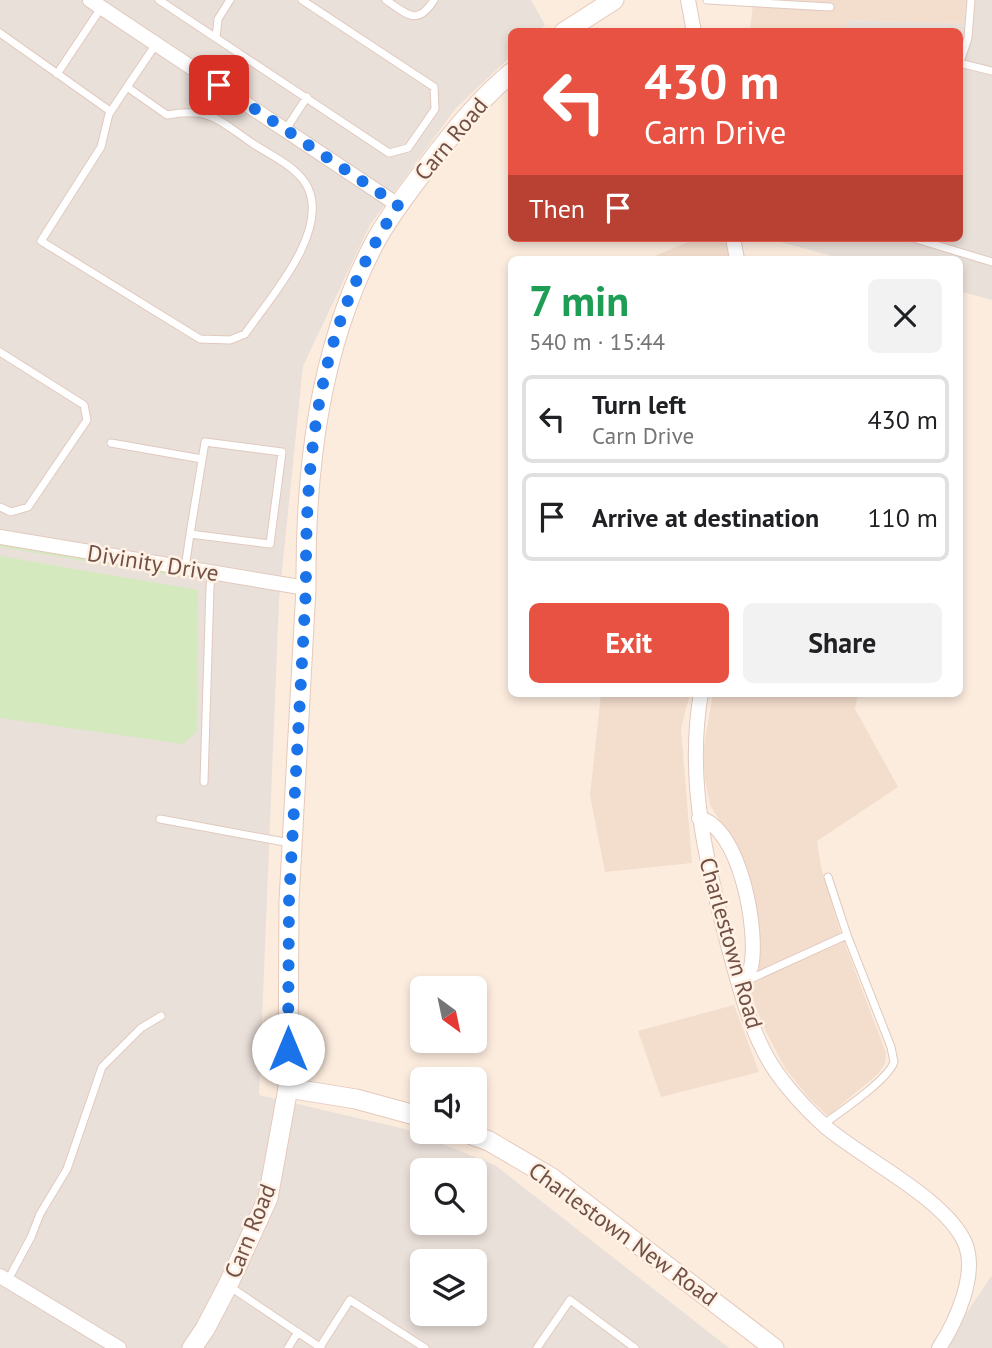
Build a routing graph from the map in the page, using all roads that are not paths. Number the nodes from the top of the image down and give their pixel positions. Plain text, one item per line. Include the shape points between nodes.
1 (159, 0) edge
2 (230, 0) edge
3 (302, 0) edge
4 (386, 0) edge
5 (434, 0) edge
6 (612, 0) edge
7 (688, 0) edge
8 (707, 0) edge
9 (971, 0) edge
10 (96, 4) edge
11 (830, 7) dead end
12 (569, 28) edge
13 (693, 28) edge
14 (0, 33) edge
15 (216, 38) junction
16 (156, 44) junction
17 (963, 52) edge
18 (963, 65) edge
19 (992, 71) edge
20 (57, 74) junction
21 (508, 76) edge
22 (127, 87) junction
23 (307, 97) junction
24 (110, 111) junction
25 (286, 129) junction
26 (398, 205) junction
27 (926, 242) edge
28 (992, 262) edge
29 (0, 352) edge
30 (111, 443) dead end
31 (202, 459) junction
32 (0, 507) edge
33 (190, 534) junction
34 (0, 537) edge
35 (185, 568) junction
36 (212, 572) junction
37 (306, 588) junction
38 (700, 697) edge
39 (204, 782) dead end
40 (699, 818) junction
41 (160, 819) dead end
42 (292, 843) junction
43 (828, 877) dead end
44 (847, 935) junction
45 (739, 985) junction
46 (161, 1016) dead end
47 (288, 1088) junction
48 (410, 1114) edge
49 (824, 1125) junction
50 (487, 1140) edge
51 (4, 1278) edge
52 (228, 1285) junction
53 (298, 1332) junction
54 (119, 1348) edge
55 (192, 1348) edge
56 (288, 1348) edge
57 (321, 1348) edge
58 (425, 1348) edge
59 (537, 1348) edge
60 (635, 1348) edge
61 (774, 1348) edge
62 (939, 1348) edge

1 - 15 lane
2 - 15 lane via 218,19
3 - 23 lane via 434,87 435,109 408,148 388,153
4 - 5 lane via 417,17
6 - 12 main road
7 - 13 street
8 - 11 lane
9 - 17 lane
10 - 16 street
10 - 20 lane
14 - 20 lane
15 - 23 lane
16 - 22 lane
16 - 25 street
18 - 19 lane
20 - 24 lane
21 - 26 main road, Carn Road via 446,141
22 - 24 lane
22 - 24 lane via 167,115 209,114 296,172 309,188 313,218 304,249 244,334 230,341 200,339 41,241 101,147
23 - 25 lane
25 - 26 street
26 - 37 main road, Carn Road via 354,286 330,363 316,422
27 - 28 lane
29 - 32 lane via 83,405 87,414 84,427 33,503 17,512
30 - 31 lane
31 - 33 lane
31 - 33 lane via 205,442 282,452 270,544
33 - 35 lane
34 - 35 street, Divinity Drive
35 - 36 street, Divinity Drive
36 - 37 street, Divinity Drive
36 - 39 lane
37 - 42 main road, Carn Road
38 - 40 street, Charlestown Road via 696,754
40 - 45 street, Charlestown Road
40 - 45 street via 709,820 726,839 750,908 751,968
41 - 42 lane
42 - 47 main road, Carn Road
43 - 44 lane
44 - 45 lane
44 - 49 lane via 894,1062 871,1088
45 - 49 street, Charlestown Road via 771,1065
46 - 51 lane via 141,1028 102,1067 67,1169 32,1237
47 - 48 main road
47 - 52 main road, Carn Road via 268,1198
49 - 62 street, Charlestown Road via 942,1212 959,1232 967,1251 965,1287 953,1325
50 - 61 main road, Charlestown New Road via 552,1178
51 - 54 street
52 - 53 lane
52 - 55 main road, Carn Road
53 - 56 lane
53 - 57 lane
57 - 58 lane via 350,1300
59 - 60 lane via 570,1300

